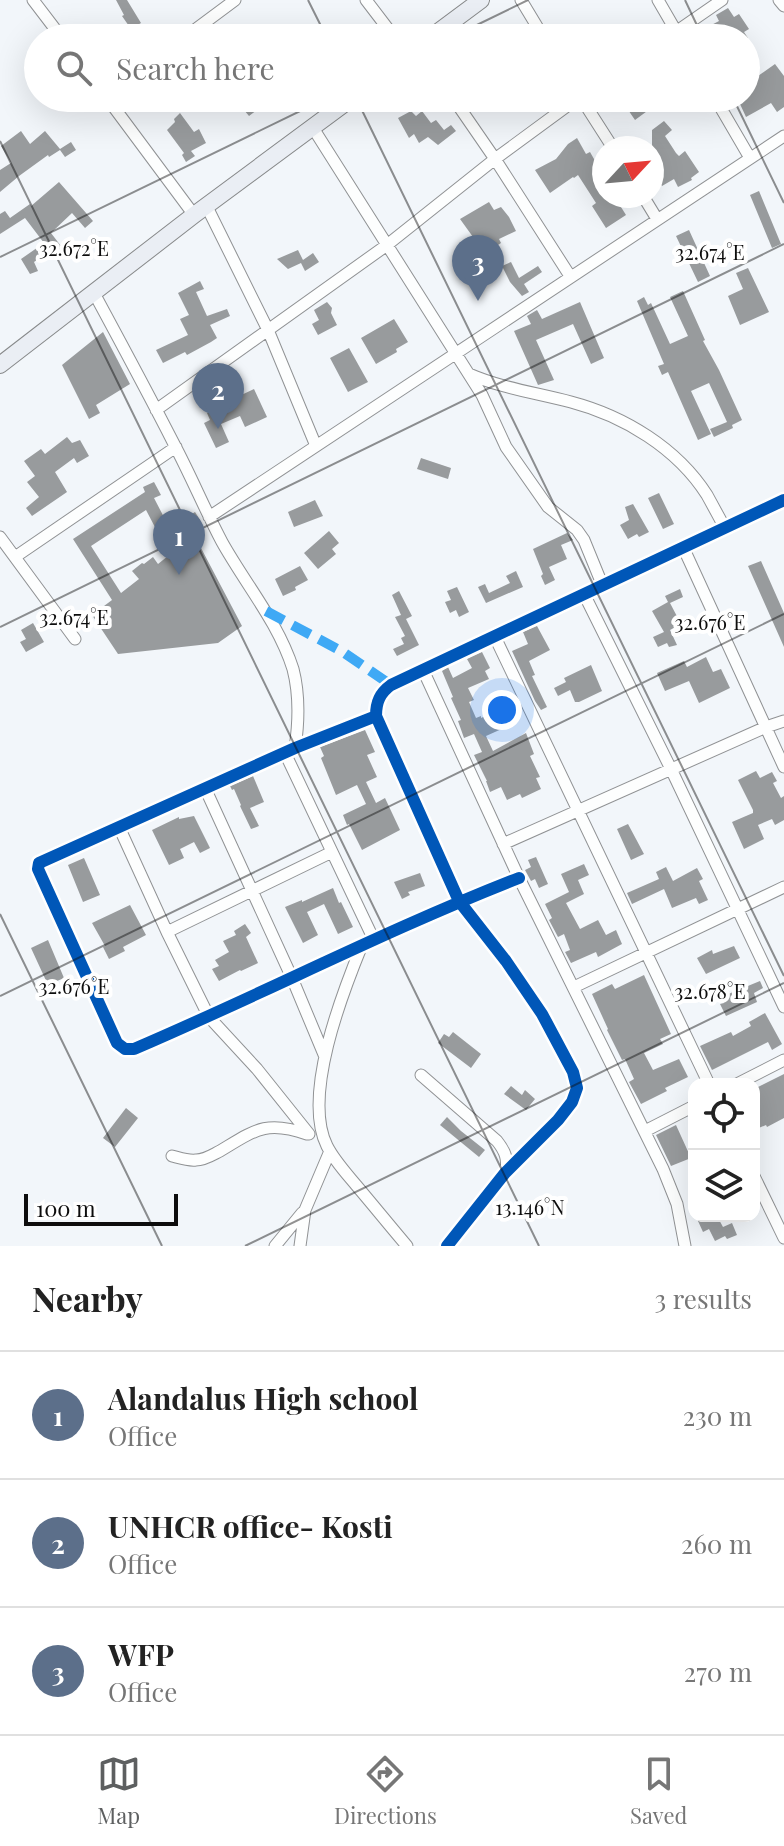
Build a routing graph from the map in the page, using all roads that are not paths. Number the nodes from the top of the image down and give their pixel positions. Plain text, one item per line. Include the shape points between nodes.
1 (33, 0) edge
2 (235, 0) edge
3 (366, 0) edge
4 (481, 0) edge
5 (521, 0) edge
6 (658, 0) edge
7 (722, 0) edge
8 (779, 0) edge
9 (784, 6) edge
10 (51, 24) edge
11 (203, 24) edge
12 (384, 24) edge
13 (449, 24) edge
14 (536, 24) edge
15 (669, 24) edge
16 (690, 24) edge
17 (119, 112) edge
18 (334, 112) edge
19 (463, 112) edge
20 (560, 112) edge
21 (589, 112) edge
22 (723, 112) edge
23 (313, 128) junction
24 (605, 136) edge
25 (784, 136) edge
26 (750, 158) junction
27 (495, 159) junction
28 (650, 208) edge
29 (200, 211) junction
30 (657, 219) junction
31 (387, 245) junction
32 (570, 276) junction
33 (94, 293) junction
34 (268, 330) junction
35 (455, 353) junction
36 (2, 360) edge
37 (468, 374) junction
38 (156, 410) junction
39 (316, 446) junction
40 (176, 447) junction
41 (784, 500) edge
42 (209, 517) junction
43 (725, 528) junction
44 (0, 537) edge
45 (683, 547) junction
46 (15, 557) junction
47 (602, 584) junction
48 (584, 594) junction
49 (494, 635) junction
50 (75, 639) dead end
51 (423, 670) junction
52 (376, 716) junction
53 (784, 721) edge
54 (766, 727) junction
55 (290, 750) junction
56 (784, 767) edge
57 (671, 769) junction
58 (205, 788) junction
59 (578, 812) junction
60 (119, 827) junction
61 (503, 844) junction
62 (332, 852) junction
63 (519, 878) junction
64 (784, 887) edge
65 (251, 890) junction
66 (459, 901) junction
67 (739, 910) junction
68 (167, 932) junction
69 (368, 942) junction
70 (645, 953) junction
71 (292, 978) junction
72 (574, 987) junction
73 (784, 1007) edge
74 (209, 1017) junction
75 (326, 1058) junction
76 (784, 1060) edge
77 (421, 1075) dead end
78 (706, 1078) edge
79 (749, 1078) edge
80 (688, 1109) edge
81 (645, 1131) junction
82 (309, 1134) junction
83 (323, 1138) junction
84 (330, 1151) junction
85 (172, 1156) dead end
86 (505, 1173) junction
87 (760, 1188) edge
88 (305, 1210) junction
89 (784, 1238) edge
90 (275, 1246) edge
91 (300, 1246) edge
92 (407, 1246) edge
93 (447, 1246) edge
94 (685, 1246) edge

1 - 10 street
2 - 11 street
3 - 12 street
4 - 13 main road
5 - 14 street
6 - 15 street
7 - 16 street
8 - 9 street
17 - 29 street
18 - 23 main road
19 - 27 street
20 - 27 street
21 - 24 street
22 - 26 street
23 - 29 main road
23 - 31 street
25 - 26 street
26 - 30 street
27 - 31 street
27 - 32 street
28 - 30 street
29 - 33 main road
29 - 34 street
30 - 32 street
31 - 34 street
31 - 35 street
32 - 35 street
33 - 36 main road
33 - 38 street
34 - 38 street
34 - 39 street
35 - 37 street
35 - 39 street
37 - 43 street via 575,403 635,428 689,472
37 - 47 street via 534,488 584,540
38 - 40 street
39 - 42 street
40 - 42 street
40 - 46 street
41 - 43 street
42 - 55 street via 288,654 299,717
43 - 45 street
44 - 46 street
45 - 47 street
45 - 54 street
46 - 50 street
47 - 48 street
48 - 49 street
48 - 57 street
49 - 51 street
49 - 59 street
51 - 52 street via 384,690
51 - 61 street
52 - 55 street
52 - 66 street
53 - 54 street
54 - 56 street
54 - 57 street
55 - 58 street
55 - 62 street
57 - 59 street
57 - 67 street
58 - 60 street
58 - 65 street
59 - 61 street
59 - 70 street
60 - 68 street
60 - 74 street via 38,866 115,1040 134,1049
61 - 63 street
62 - 65 street
62 - 69 street
63 - 66 street
63 - 72 street
64 - 67 street
65 - 68 street
65 - 71 street
66 - 69 street
66 - 86 street via 542,1014 577,1088 558,1120
67 - 70 street
67 - 73 street
68 - 74 street
69 - 71 street
69 - 75 street via 343,991
70 - 72 street
70 - 78 street
71 - 74 street
71 - 75 street
72 - 81 street
74 - 82 street
75 - 83 street via 319,1109
76 - 79 street
77 - 86 street via 497,1141 507,1161
80 - 81 street
81 - 94 street via 677,1204
82 - 83 street
82 - 85 street via 271,1127 203,1159
83 - 84 street
84 - 88 street
84 - 92 street
86 - 93 street
87 - 89 street
88 - 90 street
88 - 91 street

